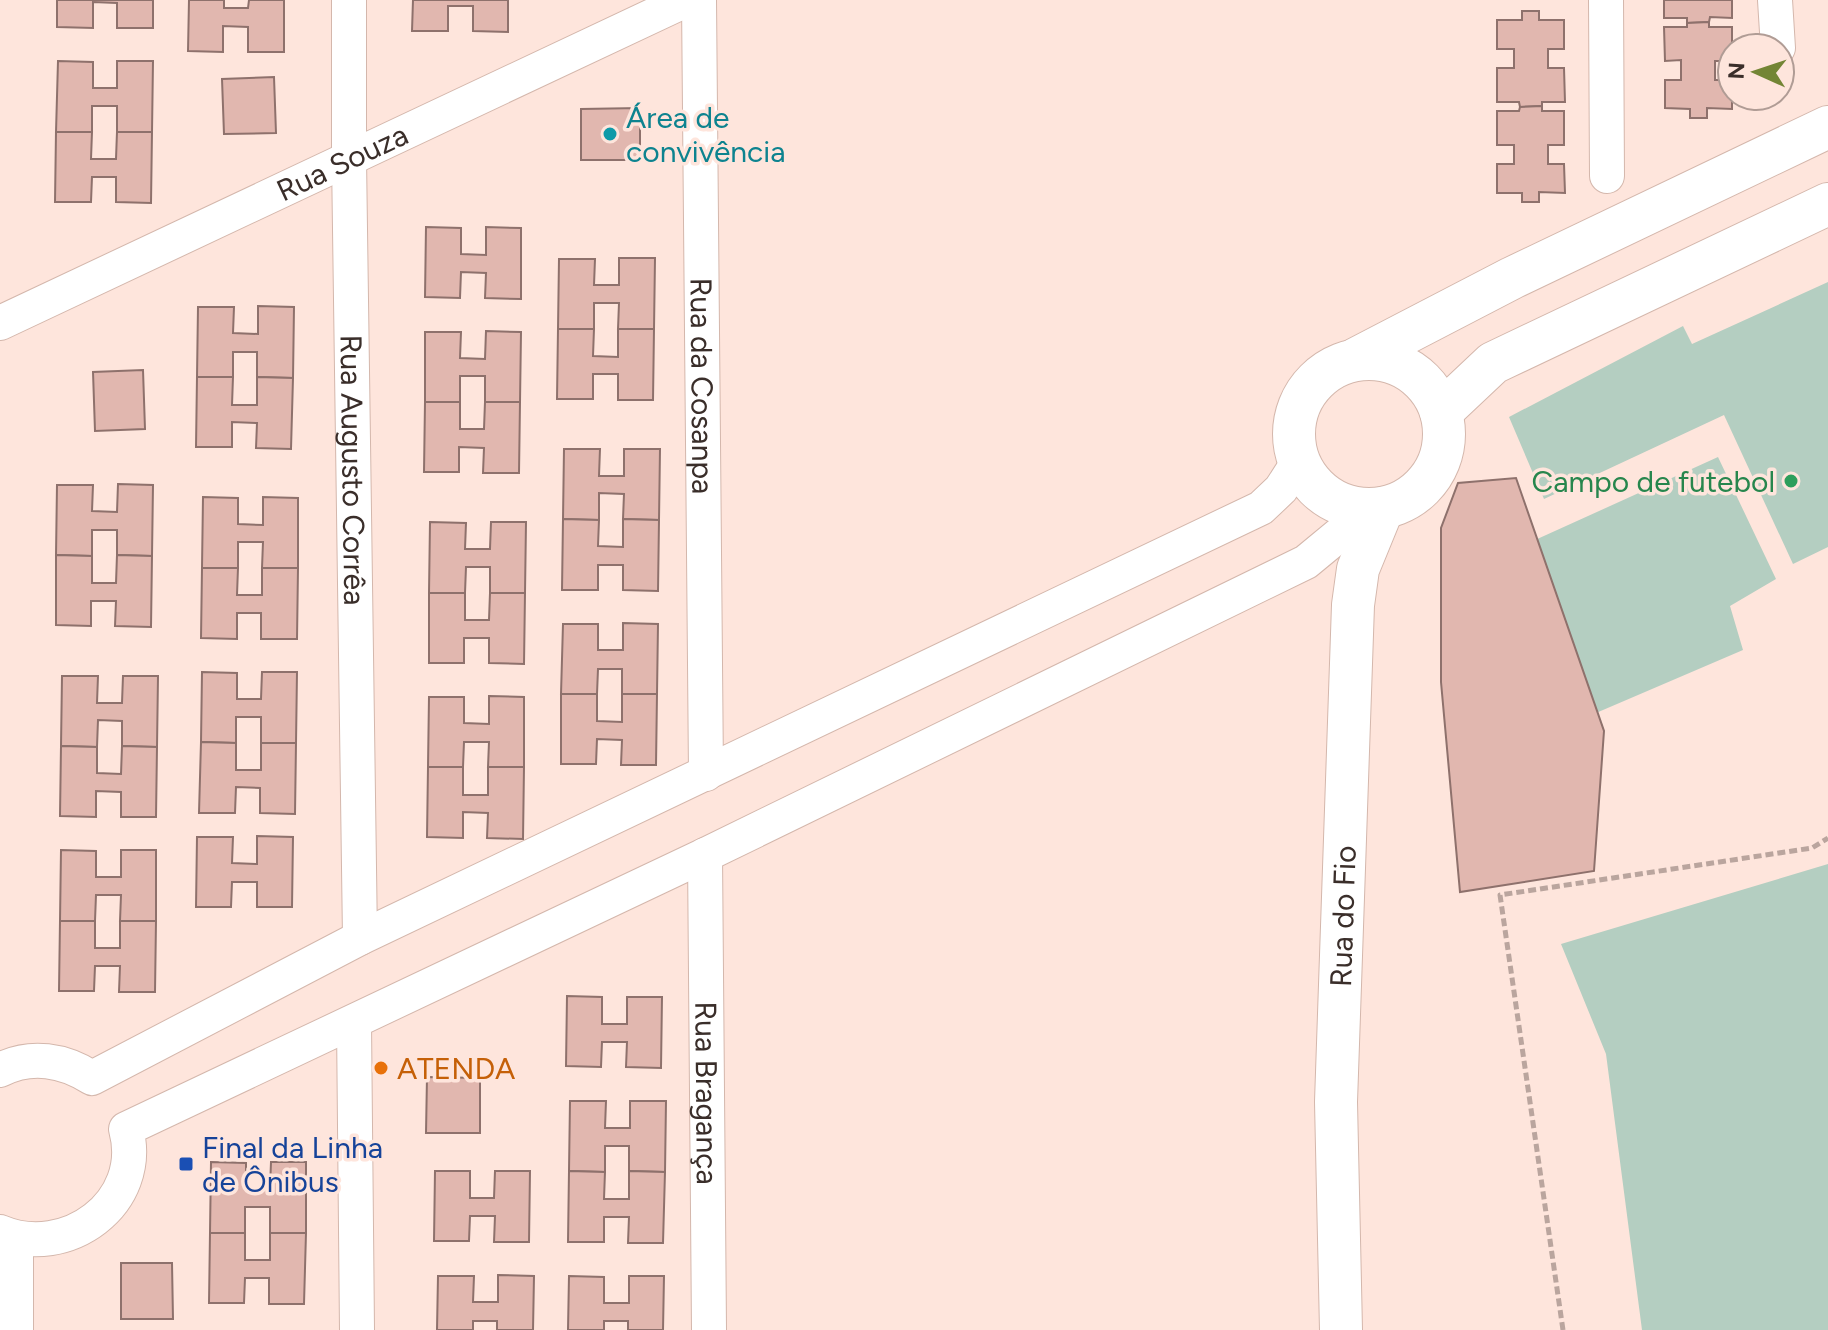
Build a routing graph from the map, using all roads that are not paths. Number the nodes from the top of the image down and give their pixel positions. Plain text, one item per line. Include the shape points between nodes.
1 (349, 0) edge
2 (686, 0) edge
3 (699, 0) edge
4 (1606, 0) edge
5 (1775, 0) edge
6 (1777, 32) edge
7 (1828, 127) edge
8 (349, 158) junction
9 (1607, 176) dead end
10 (1828, 204) edge
11 (0, 323) edge
12 (1356, 359) junction
13 (1441, 412) junction
14 (1299, 461) junction
15 (1376, 509) junction
16 (706, 774) junction
17 (705, 855) junction
18 (360, 938) junction
19 (354, 1023) junction
20 (0, 1070) edge
21 (8, 1235) edge
22 (16, 1330) edge
23 (357, 1330) edge
24 (709, 1330) edge
25 (1341, 1330) edge

1 - 8 street, Rua Augusto Corrêa
2 - 8 street, Rua Souza
3 - 16 street, Rua da Cosanpa
4 - 9 street
5 - 6 street
7 - 12 street
8 - 11 street, Rua Souza
8 - 18 street, Rua Augusto Corrêa
10 - 13 street via 1493,363
12 - 13 street via 1378,358 1417,375
12 - 14 street via 1335,366 1303,397 1295,417
13 - 15 street via 1444,443 1434,473 1412,496
14 - 15 street via 1327,496 1347,506
14 - 16 street via 1261,508
15 - 17 street via 1306,562
15 - 25 street, Rua do Fio via 1353,605 1336,1102
16 - 18 street
17 - 19 street
17 - 24 street, Rua Bragança
18 - 20 street via 92,1078 60,1063 36,1060
19 - 21 street via 126,1129 128,1157 122,1183 105,1212 85,1228 36,1241
19 - 23 street
21 - 22 street

